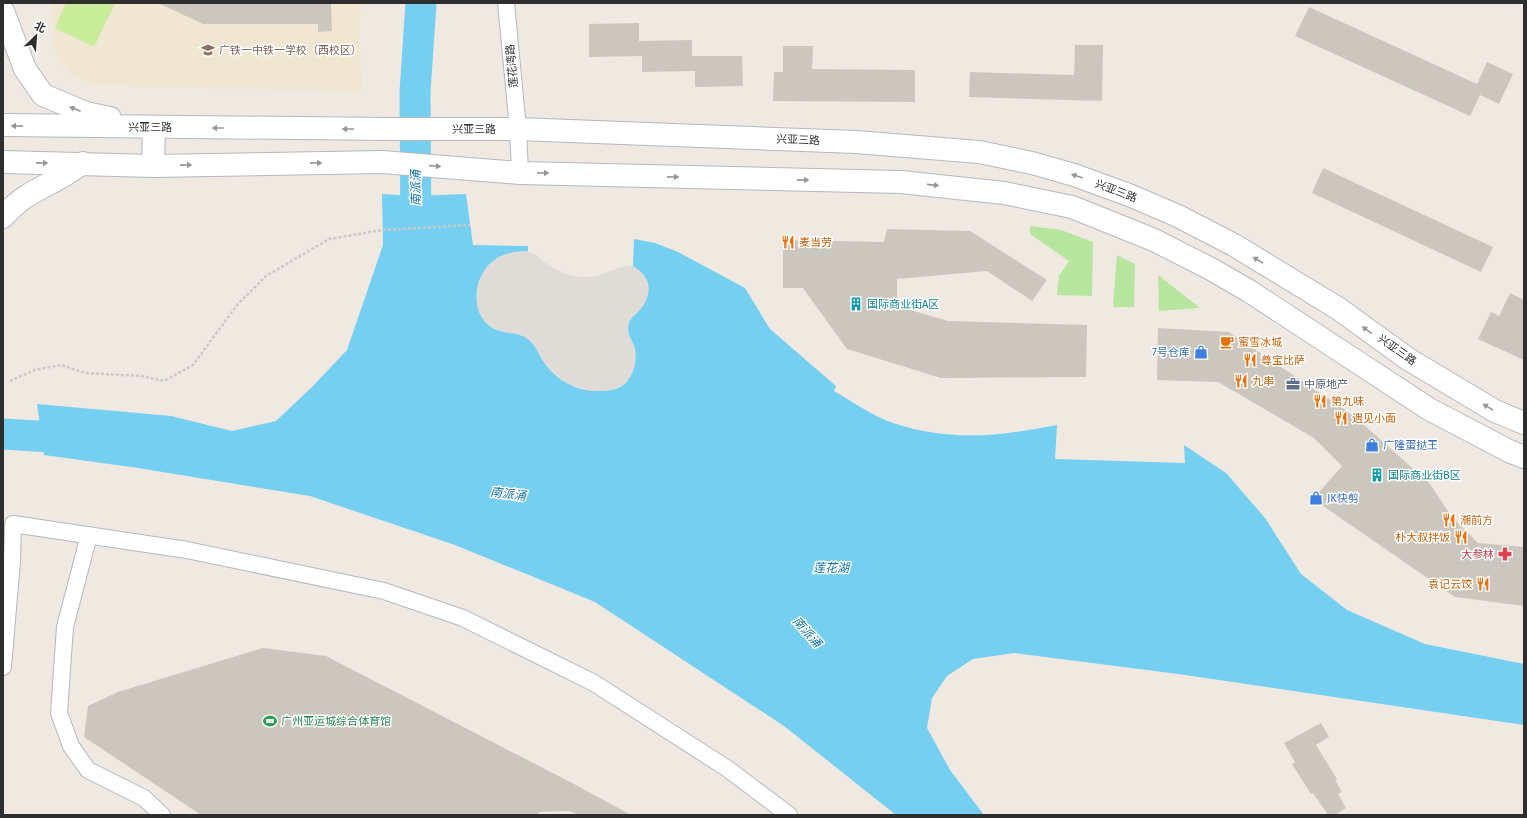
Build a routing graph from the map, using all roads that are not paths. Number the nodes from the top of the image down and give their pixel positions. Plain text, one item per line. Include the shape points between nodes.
1 (506, 3) edge
2 (3, 12) edge
3 (3, 125) edge
4 (154, 127) junction
5 (518, 129) junction
6 (3, 162) edge
7 (83, 164) junction
8 (153, 166) junction
9 (520, 173) junction
10 (3, 217) edge
11 (1524, 423) edge
12 (1524, 457) edge
13 (89, 535) junction
14 (3, 667) edge
15 (162, 815) edge
16 (789, 815) edge

1 - 5 street, 莲花湾路
4 -> 2 street via 86,113 43,95 24,69
4 -> 3 street, 兴亚三路
5 -> 4 street, 兴亚三路
4 - 8 street
5 - 9 street, 莲花湾路
11 -> 5 street, 兴亚三路 via 1494,411 1408,359 1339,309 1234,245 1178,216 1074,175 1032,163 971,151 856,142
6 -> 7 street
7 - 8 street
7 - 10 street via 38,188 13,205
8 -> 9 street via 382,162
9 -> 12 street via 901,182 1004,193 1072,207 1154,240 1211,269 1249,291 1429,409
13 - 14 street via 13,524
13 - 15 street via 64,627 59,713 71,746 88,770 144,798
13 - 16 street via 187,550 384,590 462,618 594,683 728,769

